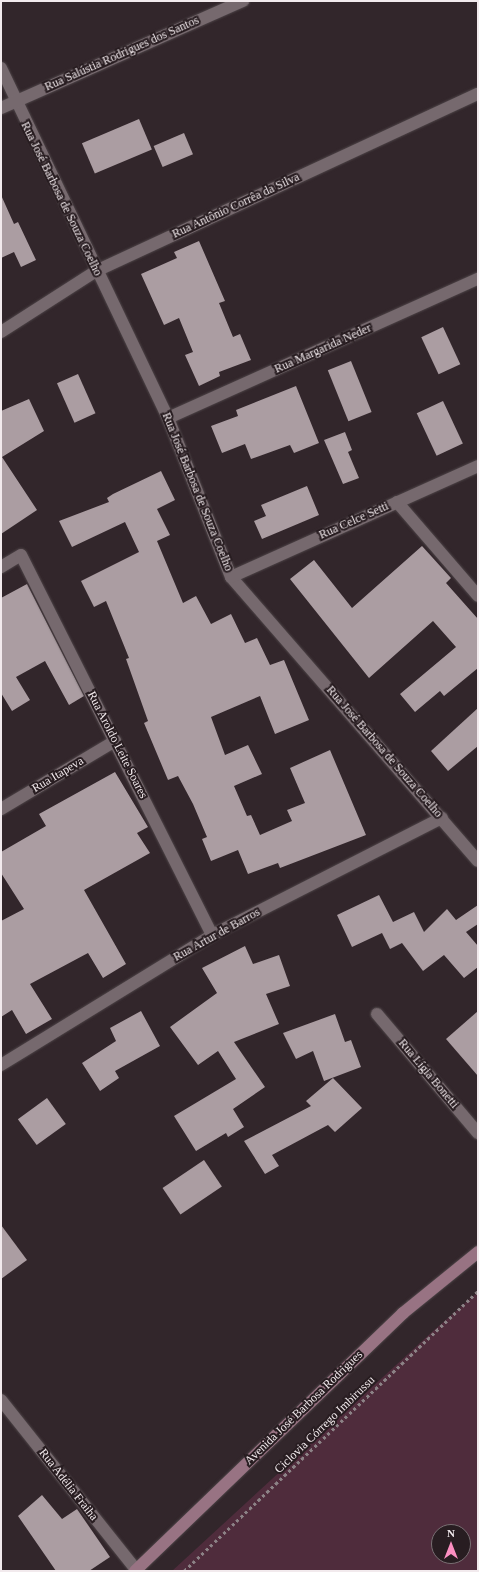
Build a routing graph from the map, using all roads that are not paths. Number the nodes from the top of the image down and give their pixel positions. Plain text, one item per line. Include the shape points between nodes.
1 (243, 1) edge
2 (1, 68) edge
3 (478, 94) edge
4 (14, 102) junction
5 (1, 108) edge
6 (96, 271) junction
7 (478, 279) edge
8 (1, 332) edge
9 (168, 418) junction
10 (478, 466) edge
11 (397, 502) junction
12 (1, 567) edge
13 (231, 577) junction
14 (478, 596) edge
15 (115, 741) junction
16 (1, 810) edge
17 (442, 818) junction
18 (478, 861) edge
19 (212, 935) junction
20 (377, 1014) dead end
21 (1, 1065) edge
22 (478, 1133) edge
23 (478, 1252) edge
24 (1, 1400) edge
25 (135, 1571) edge

1 - 4 street, Rua Salústia Rodrigues dos Santos
2 - 4 street, Rua José Barbosa de Souza Coelho
3 - 6 street, Rua Antônio Corrêa da Silva
4 - 5 street, Rua Salústia Rodrigues dos Santos
4 - 6 street, Rua José Barbosa de Souza Coelho
6 - 8 street, Rua Antônio Corrêa da Silva
6 - 9 street, Rua José Barbosa de Souza Coelho
7 - 9 street, Rua Margarida Neder
9 - 13 street, Rua José Barbosa de Souza Coelho
10 - 11 street, Rua Celce Setti
11 - 13 street, Rua Celce Setti
11 - 14 street
12 - 15 street, Rua Aroldo Leite Soares via 21,555
13 - 17 street, Rua José Barbosa de Souza Coelho
15 - 16 street, Rua Itapeva
15 - 19 street, Rua Aroldo Leite Soares
17 - 18 street, Rua José Barbosa de Souza Coelho
17 - 19 street, Rua Artur de Barros
19 - 21 street, Rua Artur de Barros
20 - 22 street, Rua Lígia Bonetti
23 - 25 main road, Avenida José Barbosa Rodrigues via 403,1313
24 - 25 street, Rua Adélia Fraiha

